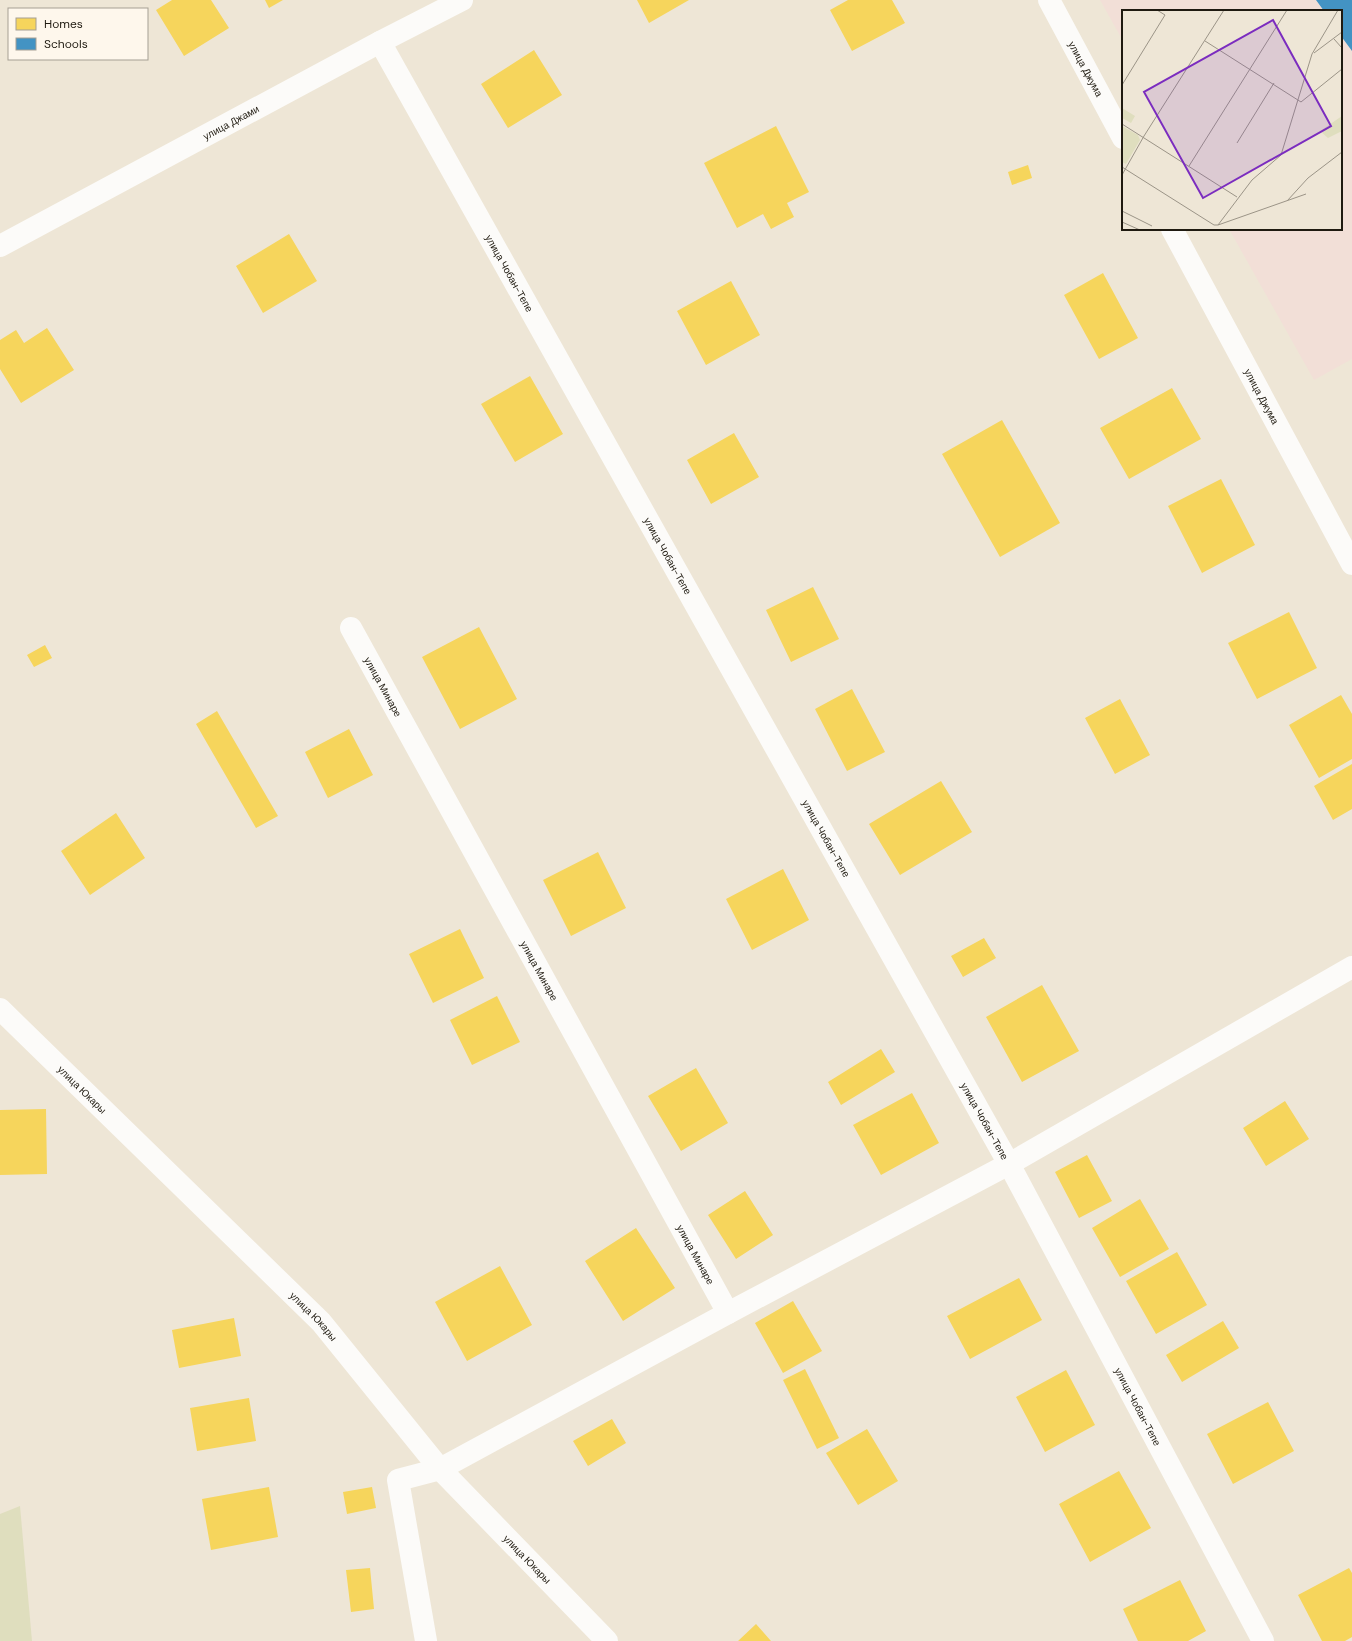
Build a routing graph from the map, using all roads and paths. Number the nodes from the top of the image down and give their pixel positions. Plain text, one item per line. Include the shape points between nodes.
1 (462, 0) edge
2 (1048, 0) edge
3 (380, 42) junction
4 (1122, 136) edge
5 (1173, 230) edge
6 (0, 246) edge
7 (1352, 564) edge
8 (351, 628) dead end
9 (1352, 967) edge
10 (0, 1009) edge
11 (1009, 1164) junction
12 (728, 1313) junction
13 (440, 1469) junction
14 (426, 1641) edge
15 (608, 1641) edge
16 (1263, 1641) edge

1 - 3 street, улица Джами
2 - 4 street, улица Джума
3 - 6 street, улица Джами
3 - 11 street, улица Чобан-Тепе
5 - 7 street, улица Джума
8 - 12 street, улица Минаре
9 - 11 street
10 - 13 street, улица Юкары via 320,1322
11 - 12 street
11 - 16 street, улица Чобан-Тепе
12 - 13 street
13 - 14 street via 398,1480
13 - 15 street, улица Юкары

